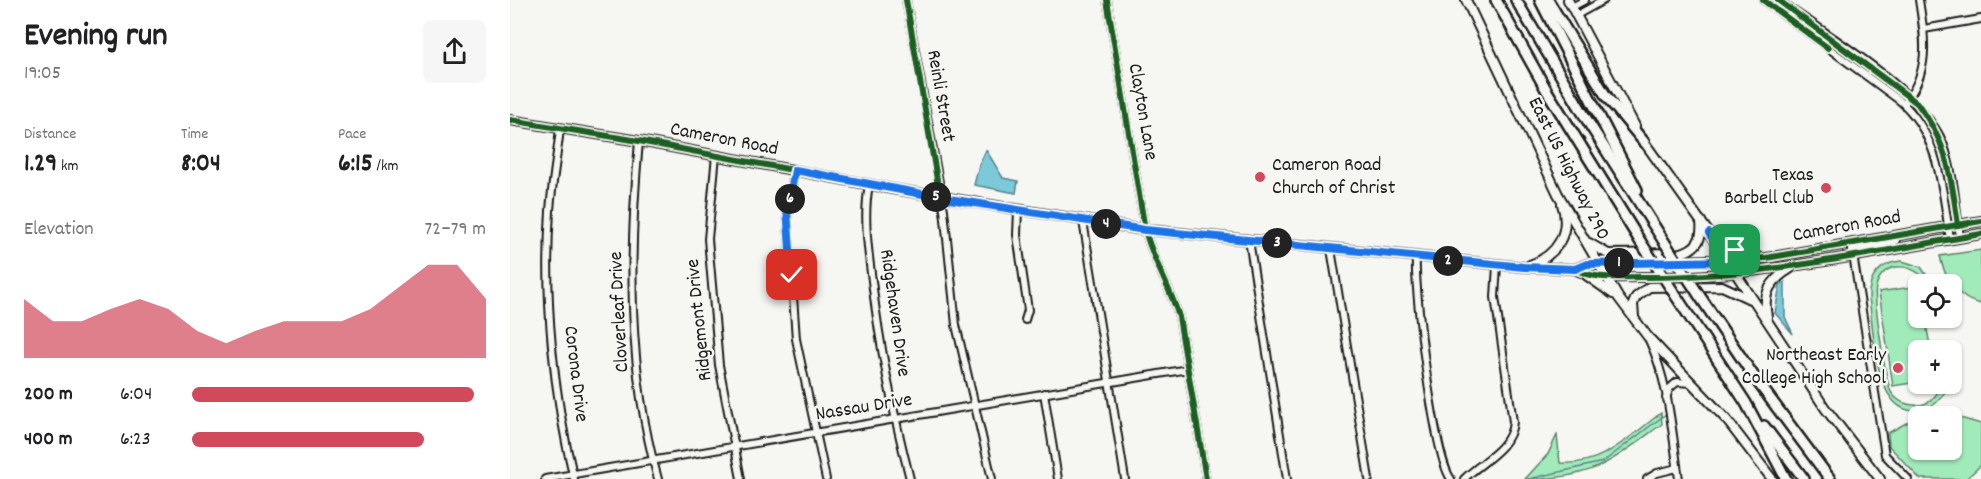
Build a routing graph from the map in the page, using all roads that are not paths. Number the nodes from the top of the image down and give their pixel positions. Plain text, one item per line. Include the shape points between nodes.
1 (906, 0) edge
2 (1107, 0) edge
3 (1466, 0) edge
4 (1496, 0) edge
5 (1516, 0) edge
6 (1540, 0) edge
7 (1548, 0) edge
8 (1585, 0) edge
9 (1604, 0) edge
10 (1763, 0) edge
11 (1778, 0) edge
12 (1919, 0) edge
13 (1570, 4) edge
14 (1577, 15) junction
15 (1981, 19) edge
16 (1924, 28) junction
17 (1910, 96) junction
18 (1904, 104) junction
19 (510, 120) edge
20 (560, 129) junction
21 (639, 141) junction
22 (1644, 142) junction
23 (716, 155) junction
24 (795, 170) junction
25 (869, 185) junction
26 (1558, 194) junction
27 (940, 197) junction
28 (1018, 210) junction
29 (1648, 215) junction
30 (1083, 221) junction
31 (1701, 221) junction
32 (1981, 221) edge
33 (1958, 225) junction
34 (1948, 227) junction
35 (1145, 230) junction
36 (1709, 233) junction
37 (1981, 234) edge
38 (1900, 235) junction
39 (1960, 238) junction
40 (1249, 240) junction
41 (1950, 240) junction
42 (1585, 241) junction
43 (1331, 249) junction
44 (1853, 255) junction
45 (1416, 258) junction
46 (1766, 258) junction
47 (1728, 261) junction
48 (1598, 264) junction
49 (1497, 265) junction
50 (1794, 265) junction
51 (1524, 267) junction
52 (1575, 269) junction
53 (1736, 273) junction
54 (1585, 274) junction
55 (1605, 277) junction
56 (1618, 297) junction
57 (1755, 303) junction
58 (1025, 320) dead end
59 (1635, 321) junction
60 (1769, 324) junction
61 (1648, 337) junction
62 (1188, 369) junction
63 (1109, 382) junction
64 (1692, 382) junction
65 (1044, 393) junction
66 (1666, 399) junction
67 (1746, 403) junction
68 (974, 407) junction
69 (895, 420) junction
70 (814, 432) junction
71 (734, 446) junction
72 (653, 461) junction
73 (1677, 468) junction
74 (573, 476) edge
75 (544, 479) edge
76 (658, 479) edge
77 (741, 479) edge
78 (826, 479) edge
79 (910, 479) edge
80 (992, 479) edge
81 (1058, 479) edge
82 (1125, 479) edge
83 (1206, 479) edge
84 (1287, 479) edge
85 (1369, 479) edge
86 (1451, 479) edge
87 (1464, 479) edge
88 (1647, 479) edge
89 (1679, 479) edge
90 (1772, 479) edge
91 (1786, 479) edge
92 (1804, 479) edge
93 (1830, 479) edge
94 (1880, 479) edge
95 (1908, 479) edge

1 - 27 street, Reinli Street
2 - 35 street, Clayton Lane
3 - 26 main road, East US Highway 290
4 - 67 highway, bridge via 1564,119
5 - 29 highway
6 - 29 highway
7 - 22 highway via 1606,96
8 - 13 street
9 - 14 street
10 - 18 street
11 - 17 street
12 - 16 street
13 - 14 main road
14 - 22 main road
15 - 16 street
16 - 17 street via 1923,73
17 - 18 street
17 - 33 street via 1943,143
18 - 34 street via 1925,129 1935,153
19 - 20 main road, Cameron Road
20 - 21 main road, Cameron Road
20 - 74 street, Corona Drive via 550,210 549,259 556,370
21 - 23 main road, Cameron Road
21 - 72 street, Cloverleaf Drive via 632,224 633,319
22 - 31 main road
23 - 24 main road, Cameron Road
23 - 71 street, Ridgemont Drive via 708,239 719,365
24 - 25 main road, Cameron Road
24 - 70 street via 787,210 796,339
25 - 27 main road, Cameron Road
25 - 69 street, Ridgehaven Drive via 869,255 877,332
26 - 42 main road, East US Highway 290
26 - 51 main road via 1565,223 1561,240 1550,255
27 - 28 main road, Cameron Road
27 - 68 street, Reinli Street via 956,326
28 - 30 main road, Cameron Road
28 - 58 street via 1017,235 1028,310
29 - 93 highway, bridge via 1756,381
30 - 35 main road, Cameron Road
30 - 63 street
31 - 36 main road
31 - 42 main road via 1699,241 1681,253 1608,254
32 - 33 main road, Cameron Road
33 - 34 main road, Cameron Road
33 - 39 street
34 - 38 main road, Cameron Road
34 - 41 street
35 - 40 main road, Cameron Road
35 - 62 street, Clayton Lane via 1174,301
36 - 46 main road via 1733,249
36 - 47 main road
37 - 39 main road, Cameron Road
38 - 44 main road via 1894,241 1855,249
38 - 46 main road, Cameron Road
39 - 41 main road, Cameron Road
40 - 43 main road, Cameron Road
40 - 84 street
41 - 44 main road, Cameron Road
42 - 48 main road, East US Highway 290
43 - 45 main road, Cameron Road
43 - 85 street
44 - 50 main road, Cameron Road
44 - 95 street via 1885,454
45 - 49 main road, Cameron Road
45 - 86 street via 1415,281 1435,415 1442,459
46 - 47 main road, Cameron Road
47 - 48 main road, Cameron Road
47 - 53 main road
48 - 52 main road, Cameron Road
48 - 55 main road, East US Highway 290
49 - 51 main road, Cameron Road
49 - 87 street via 1495,297 1513,434
50 - 53 main road, Cameron Road
50 - 60 main road via 1776,278 1766,292
51 - 52 main road, Cameron Road
52 - 54 main road, Cameron Road
53 - 55 main road, Cameron Road
53 - 57 main road
54 - 55 main road, Cameron Road
54 - 56 main road
55 - 56 main road, East US Highway 290
56 - 59 main road, East US Highway 290
57 - 59 main road via 1722,286 1649,287 1639,293 1633,304
57 - 60 main road
59 - 61 main road, East US Highway 290
60 - 94 main road via 1843,434
61 - 64 main road, East US Highway 290
61 - 66 street via 1658,360
62 - 63 street, Nassau Drive
62 - 83 street, Clayton Lane
63 - 65 street, Nassau Drive
63 - 82 street
64 - 66 street via 1677,382
64 - 90 main road, East US Highway 290 via 1730,423
65 - 68 street, Nassau Drive
65 - 81 street
66 - 73 street
67 - 91 highway
67 - 92 highway
68 - 69 street, Nassau Drive
68 - 80 street, Reinli Street
69 - 70 street, Nassau Drive
69 - 79 street, Ridgehaven Drive
70 - 71 street, Nassau Drive
70 - 78 street
71 - 72 street, Nassau Drive
71 - 77 street, Ridgemont Drive
72 - 74 street, Nassau Drive
72 - 76 street, Cloverleaf Drive
73 - 88 street
73 - 89 street
74 - 75 street, Nassau Drive

